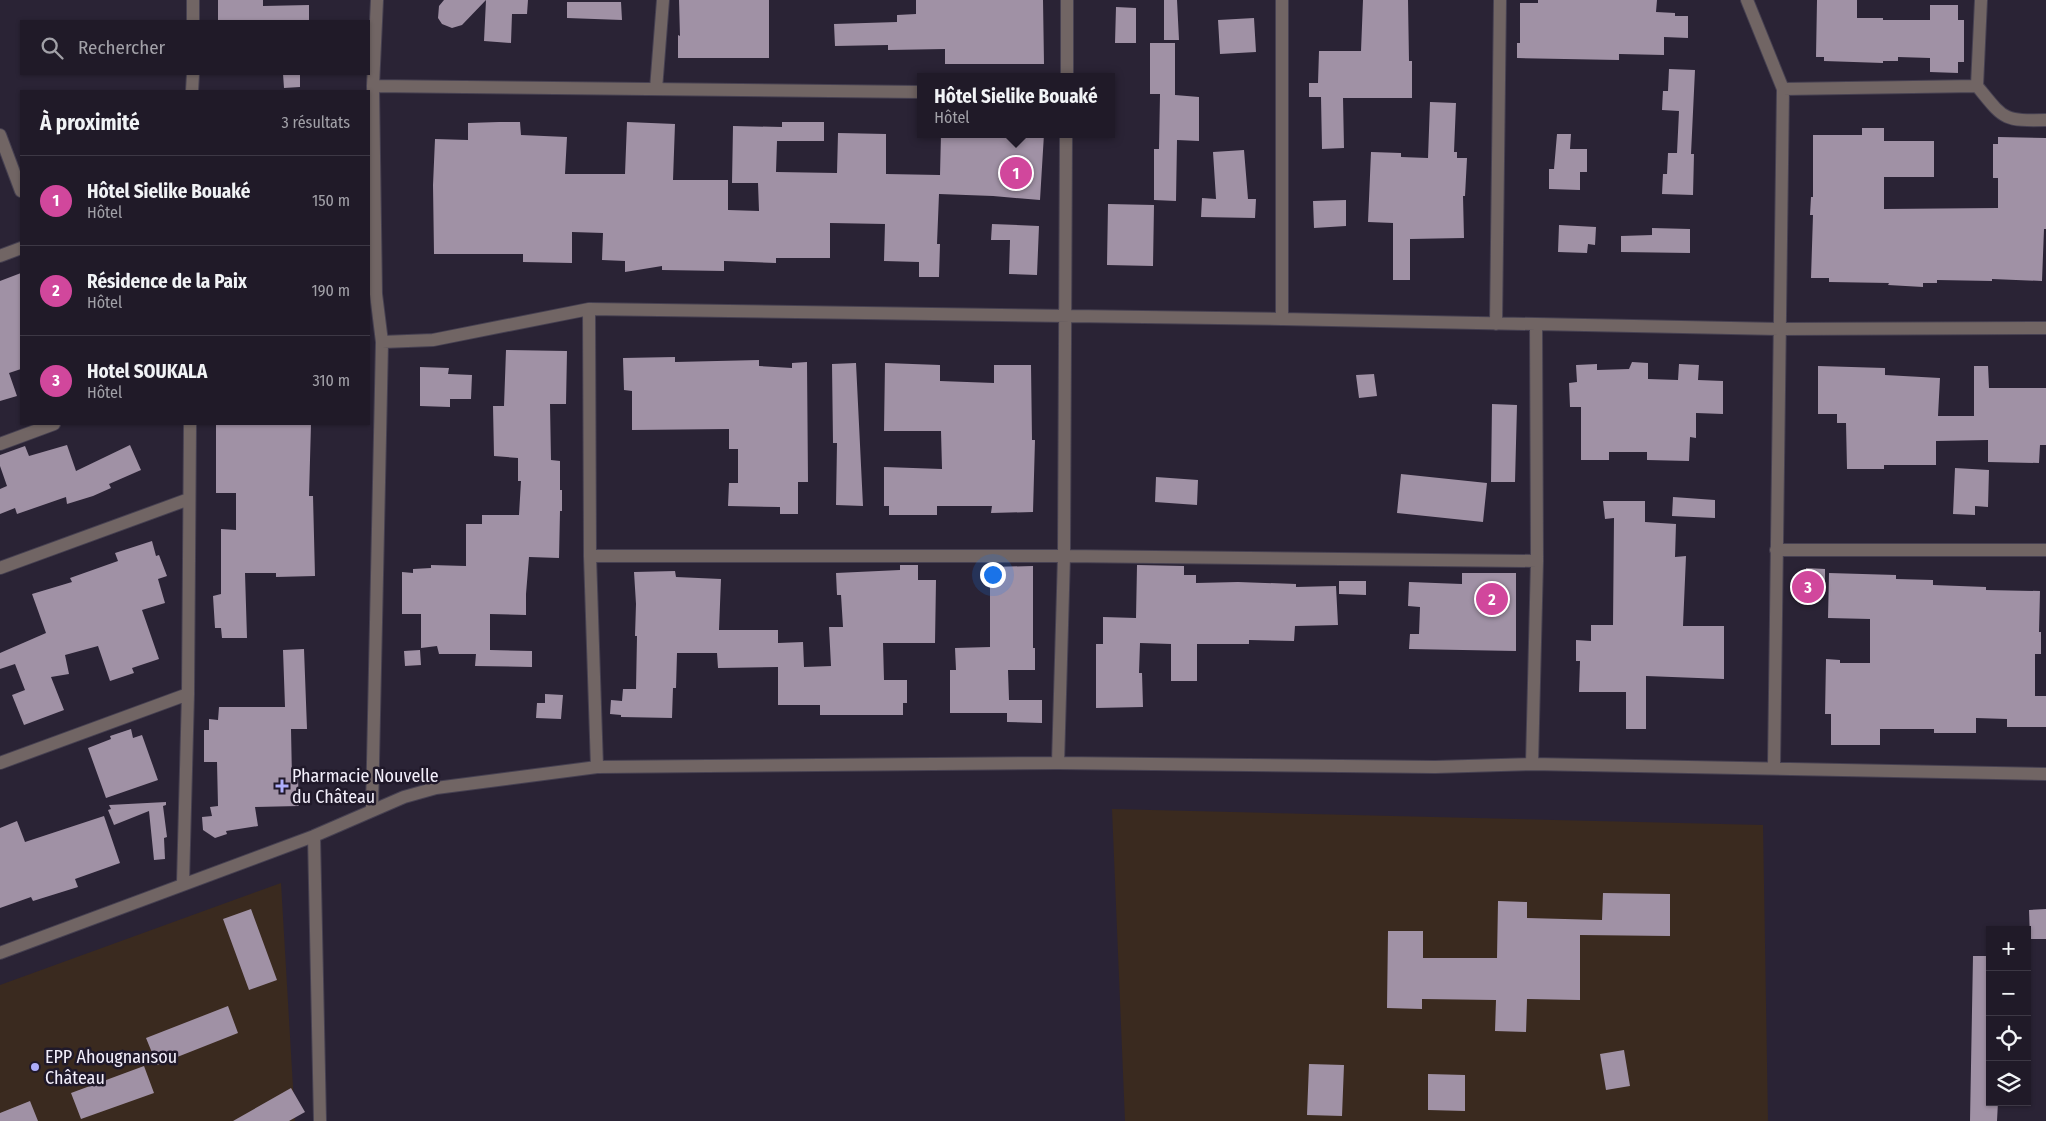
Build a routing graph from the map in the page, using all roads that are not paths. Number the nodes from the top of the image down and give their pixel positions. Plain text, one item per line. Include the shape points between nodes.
1 (193, 0) edge
2 (377, 0) edge
3 (663, 0) edge
4 (1067, 0) edge
5 (1282, 0) edge
6 (1500, 0) edge
7 (1747, 0) edge
8 (1981, 0) edge
9 (193, 20) edge
10 (1067, 73) edge
11 (192, 75) edge
12 (373, 86) junction
13 (1977, 86) junction
14 (656, 89) junction
15 (1783, 89) junction
16 (192, 90) edge
17 (917, 92) edge
18 (2046, 120) edge
19 (0, 135) edge
20 (1066, 138) edge
21 (20, 188) edge
22 (20, 248) edge
23 (0, 256) edge
24 (372, 294) edge
25 (590, 309) junction
26 (1064, 316) junction
27 (1282, 319) junction
28 (1496, 324) junction
29 (1536, 325) junction
30 (2046, 328) edge
31 (1779, 329) junction
32 (382, 342) junction
33 (51, 425) edge
34 (190, 425) edge
35 (0, 444) edge
36 (189, 499) junction
37 (1776, 550) junction
38 (2046, 550) edge
39 (590, 556) junction
40 (1064, 556) junction
41 (1536, 561) junction
42 (0, 568) edge
43 (188, 694) junction
44 (0, 763) edge
45 (1058, 764) junction
46 (1532, 764) junction
47 (597, 767) junction
48 (1774, 768) junction
49 (2046, 774) edge
50 (372, 809) junction
51 (314, 836) junction
52 (183, 883) junction
53 (0, 953) edge
54 (320, 1121) edge

1 - 9 street
2 - 12 street
3 - 14 street
4 - 10 street
5 - 27 street
6 - 28 street
7 - 15 street
8 - 13 street
11 - 16 street
12 - 14 street
12 - 24 street
13 - 15 street
13 - 18 street via 2007,118
14 - 17 street
15 - 31 street
19 - 21 street
20 - 26 street
22 - 23 street
24 - 32 street
25 - 26 street
25 - 32 street via 433,340
25 - 39 street
26 - 27 street
26 - 40 street
27 - 28 street
28 - 29 street
29 - 31 street
29 - 41 street
30 - 31 street
31 - 37 street
32 - 50 street
33 - 35 street
34 - 36 street
36 - 42 street
36 - 43 street
37 - 38 street
37 - 48 street
39 - 40 street
39 - 47 street
40 - 41 street
40 - 45 street
41 - 46 street
43 - 44 street
43 - 52 street
45 - 46 street via 1435,768
45 - 47 street
46 - 48 street
47 - 50 street via 436,788
48 - 49 street
50 - 51 street
51 - 52 street
51 - 54 street
52 - 53 street

